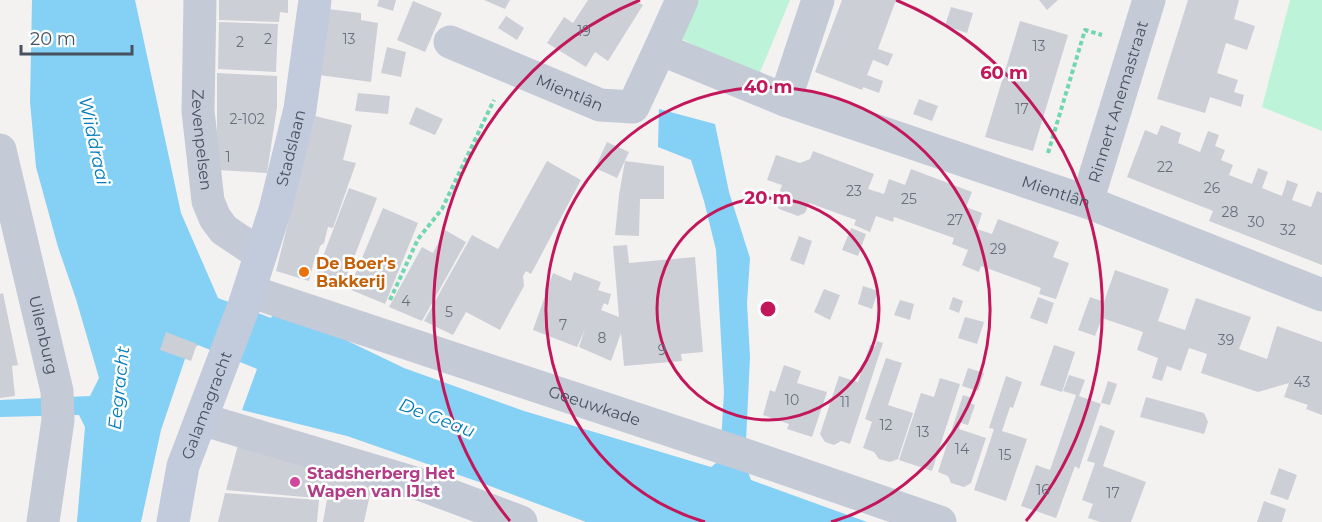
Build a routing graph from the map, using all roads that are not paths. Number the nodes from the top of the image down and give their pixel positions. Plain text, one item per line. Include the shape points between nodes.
1 (200, 0) edge
2 (315, 0) edge
3 (682, 0) edge
4 (818, 0) edge
5 (1149, 0) edge
6 (450, 42) dead end
7 (660, 49) junction
8 (785, 100) junction
9 (0, 150) edge
10 (1087, 202) junction
11 (260, 254) junction
12 (1322, 295) edge
13 (247, 297) junction
14 (201, 419) junction
15 (43, 522) edge
16 (173, 522) edge
17 (520, 522) edge
18 (940, 522) edge

1 - 11 street, Zevenpelsen via 198,111 208,201 224,230
2 - 11 street, Stadslaan via 300,110
3 - 7 street, Mientlân
4 - 8 street
5 - 10 street, Rinnert Anemastraat
6 - 7 street, Mientlân via 600,105 633,107
7 - 8 street, Mientlân
8 - 10 street, Mientlân
9 - 15 street, Uilenburg via 57,405
10 - 12 street, Mientlân
11 - 13 street, Stadslaan
13 - 14 street, Galamagracht
13 - 18 street, Geeuwkade via 375,333
14 - 16 street, Galamagracht via 183,466
14 - 17 street via 425,486

